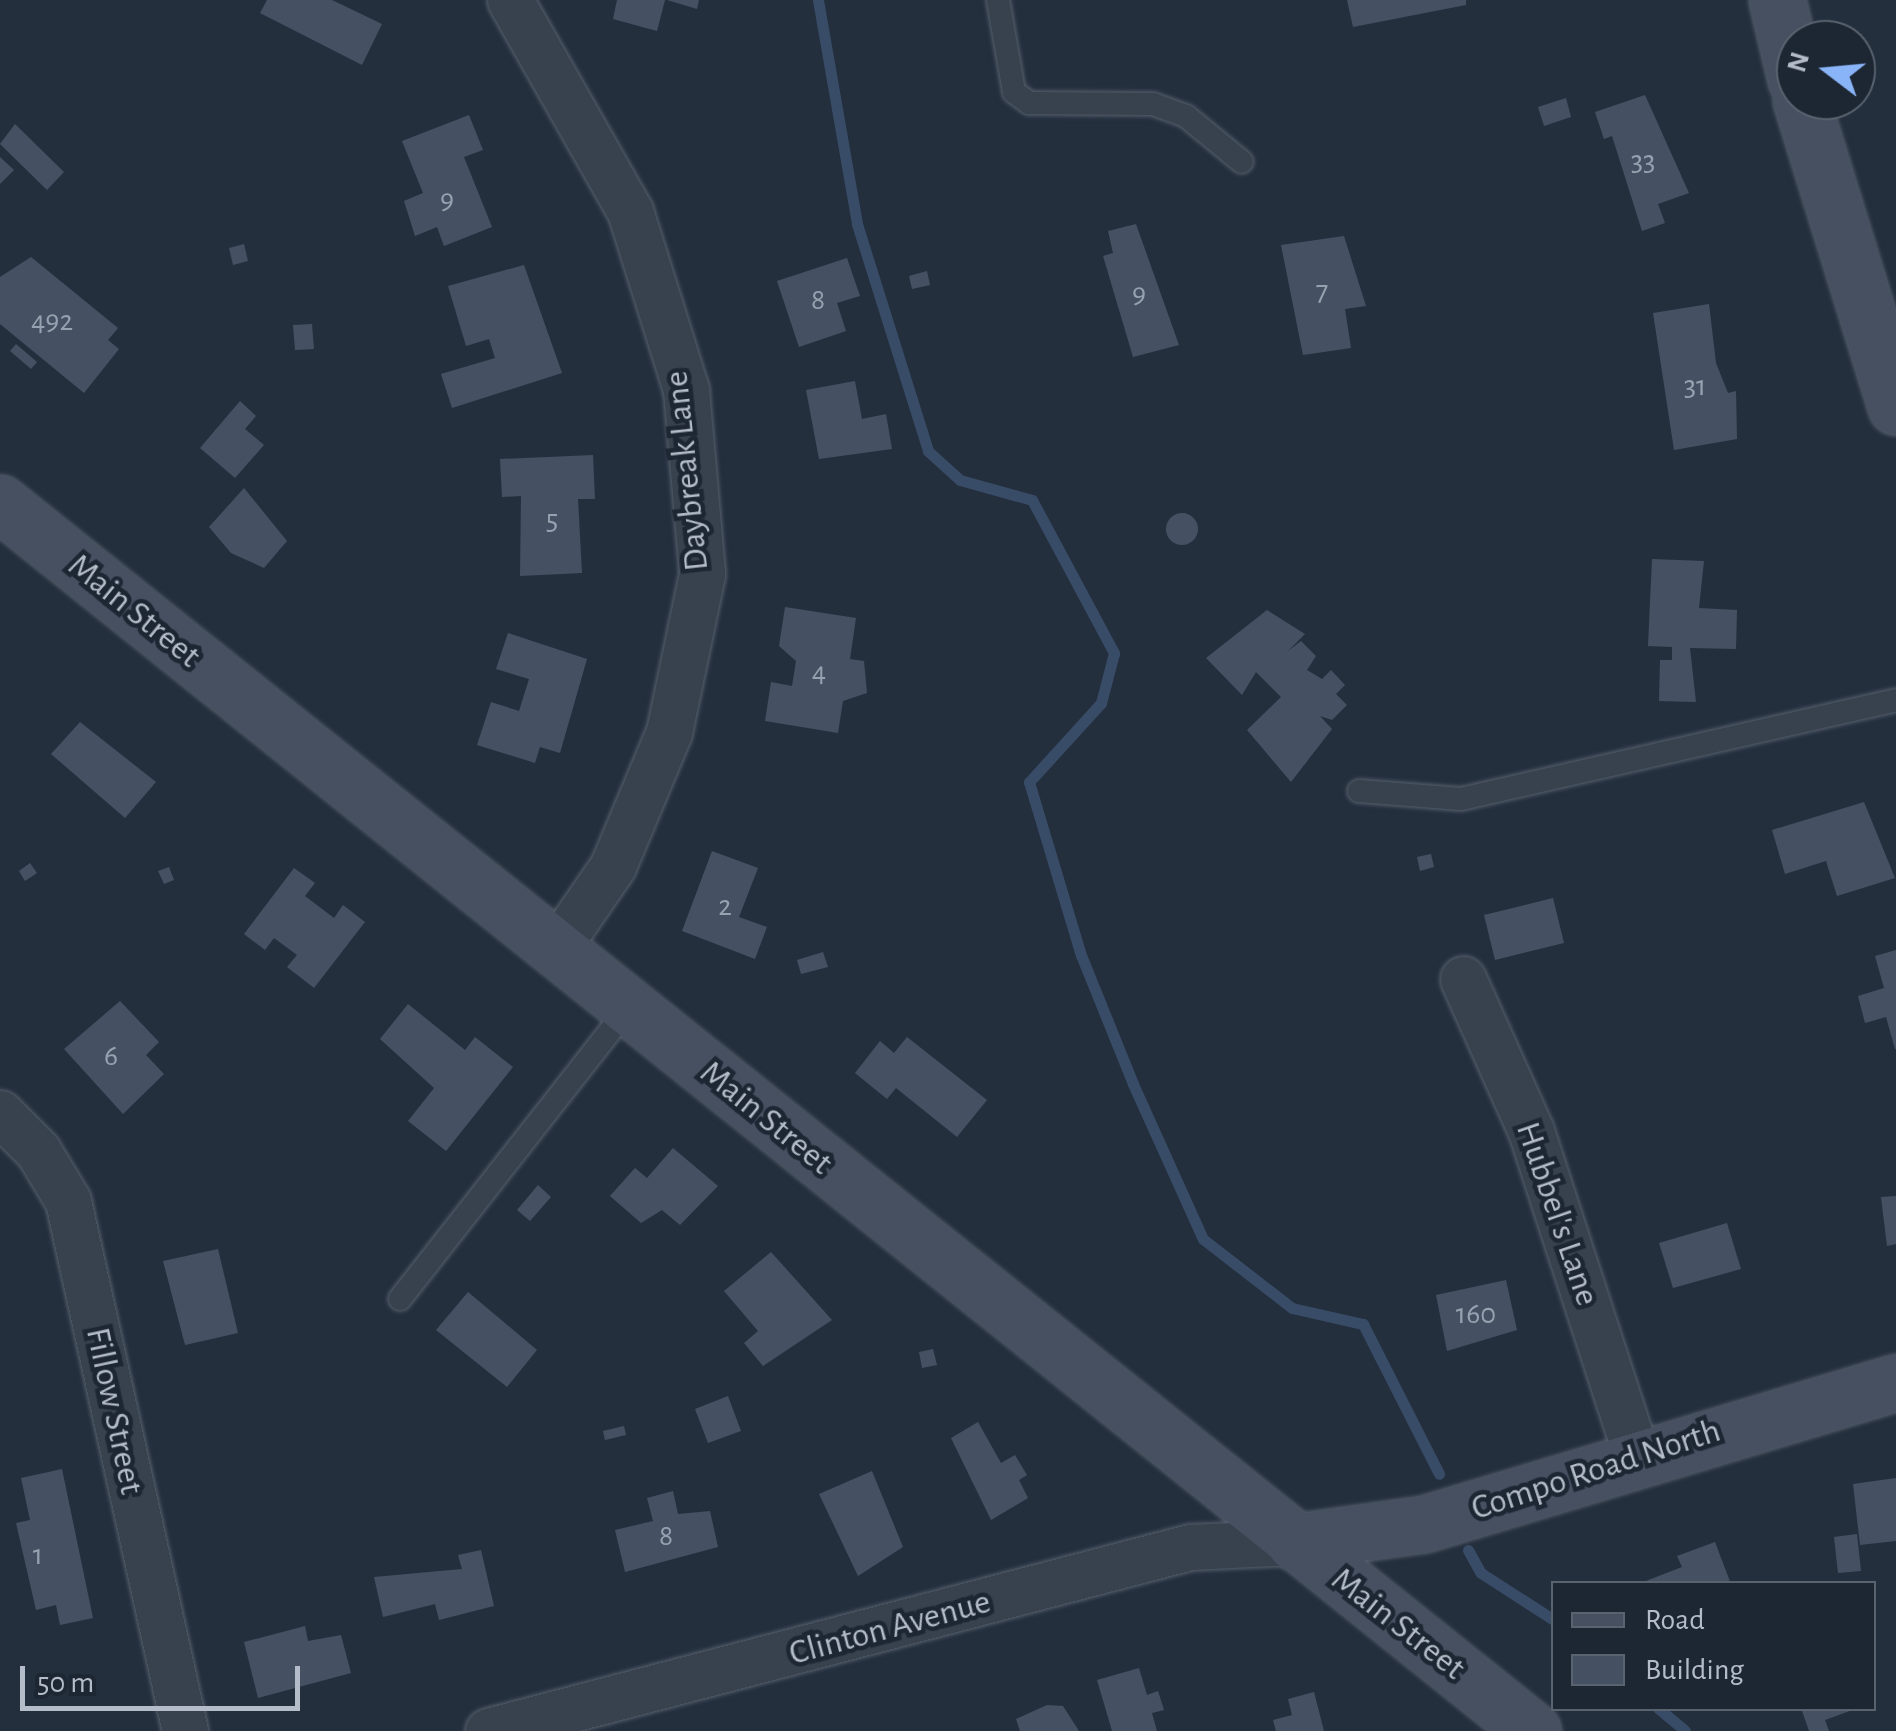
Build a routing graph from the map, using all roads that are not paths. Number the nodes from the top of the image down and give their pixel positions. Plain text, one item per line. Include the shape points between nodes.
1 (510, 0) edge
2 (998, 0) edge
3 (1807, 120) edge
4 (1242, 162) dead end
5 (1896, 407) edge
6 (0, 503) edge
7 (1896, 700) edge
8 (1359, 791) dead end
9 (556, 949) junction
10 (1463, 979) dead end
11 (629, 1007) junction
12 (0, 1113) edge
13 (400, 1299) dead end
14 (1896, 1382) edge
15 (1636, 1454) junction
16 (1294, 1542) junction
17 (184, 1731) edge
18 (488, 1731) edge
19 (1533, 1731) edge

1 - 9 street, Daybreak Lane via 630,211 686,390 702,574 669,732 612,866
2 - 4 lane via 1014,92 1029,103 1152,104 1186,116
3 - 5 main road
6 - 9 main road, Main Street
7 - 8 lane via 1461,799
9 - 11 main road, Main Street
10 - 15 street, Hubbel's Lane via 1531,1131
11 - 13 lane
11 - 16 main road, Main Street
12 - 17 street, Fillow Street via 38,1150 68,1200
14 - 15 main road, Compo Road North
15 - 16 main road, Compo Road North via 1424,1524
16 - 18 street, Clinton Avenue via 1190,1548
16 - 19 main road, Main Street

